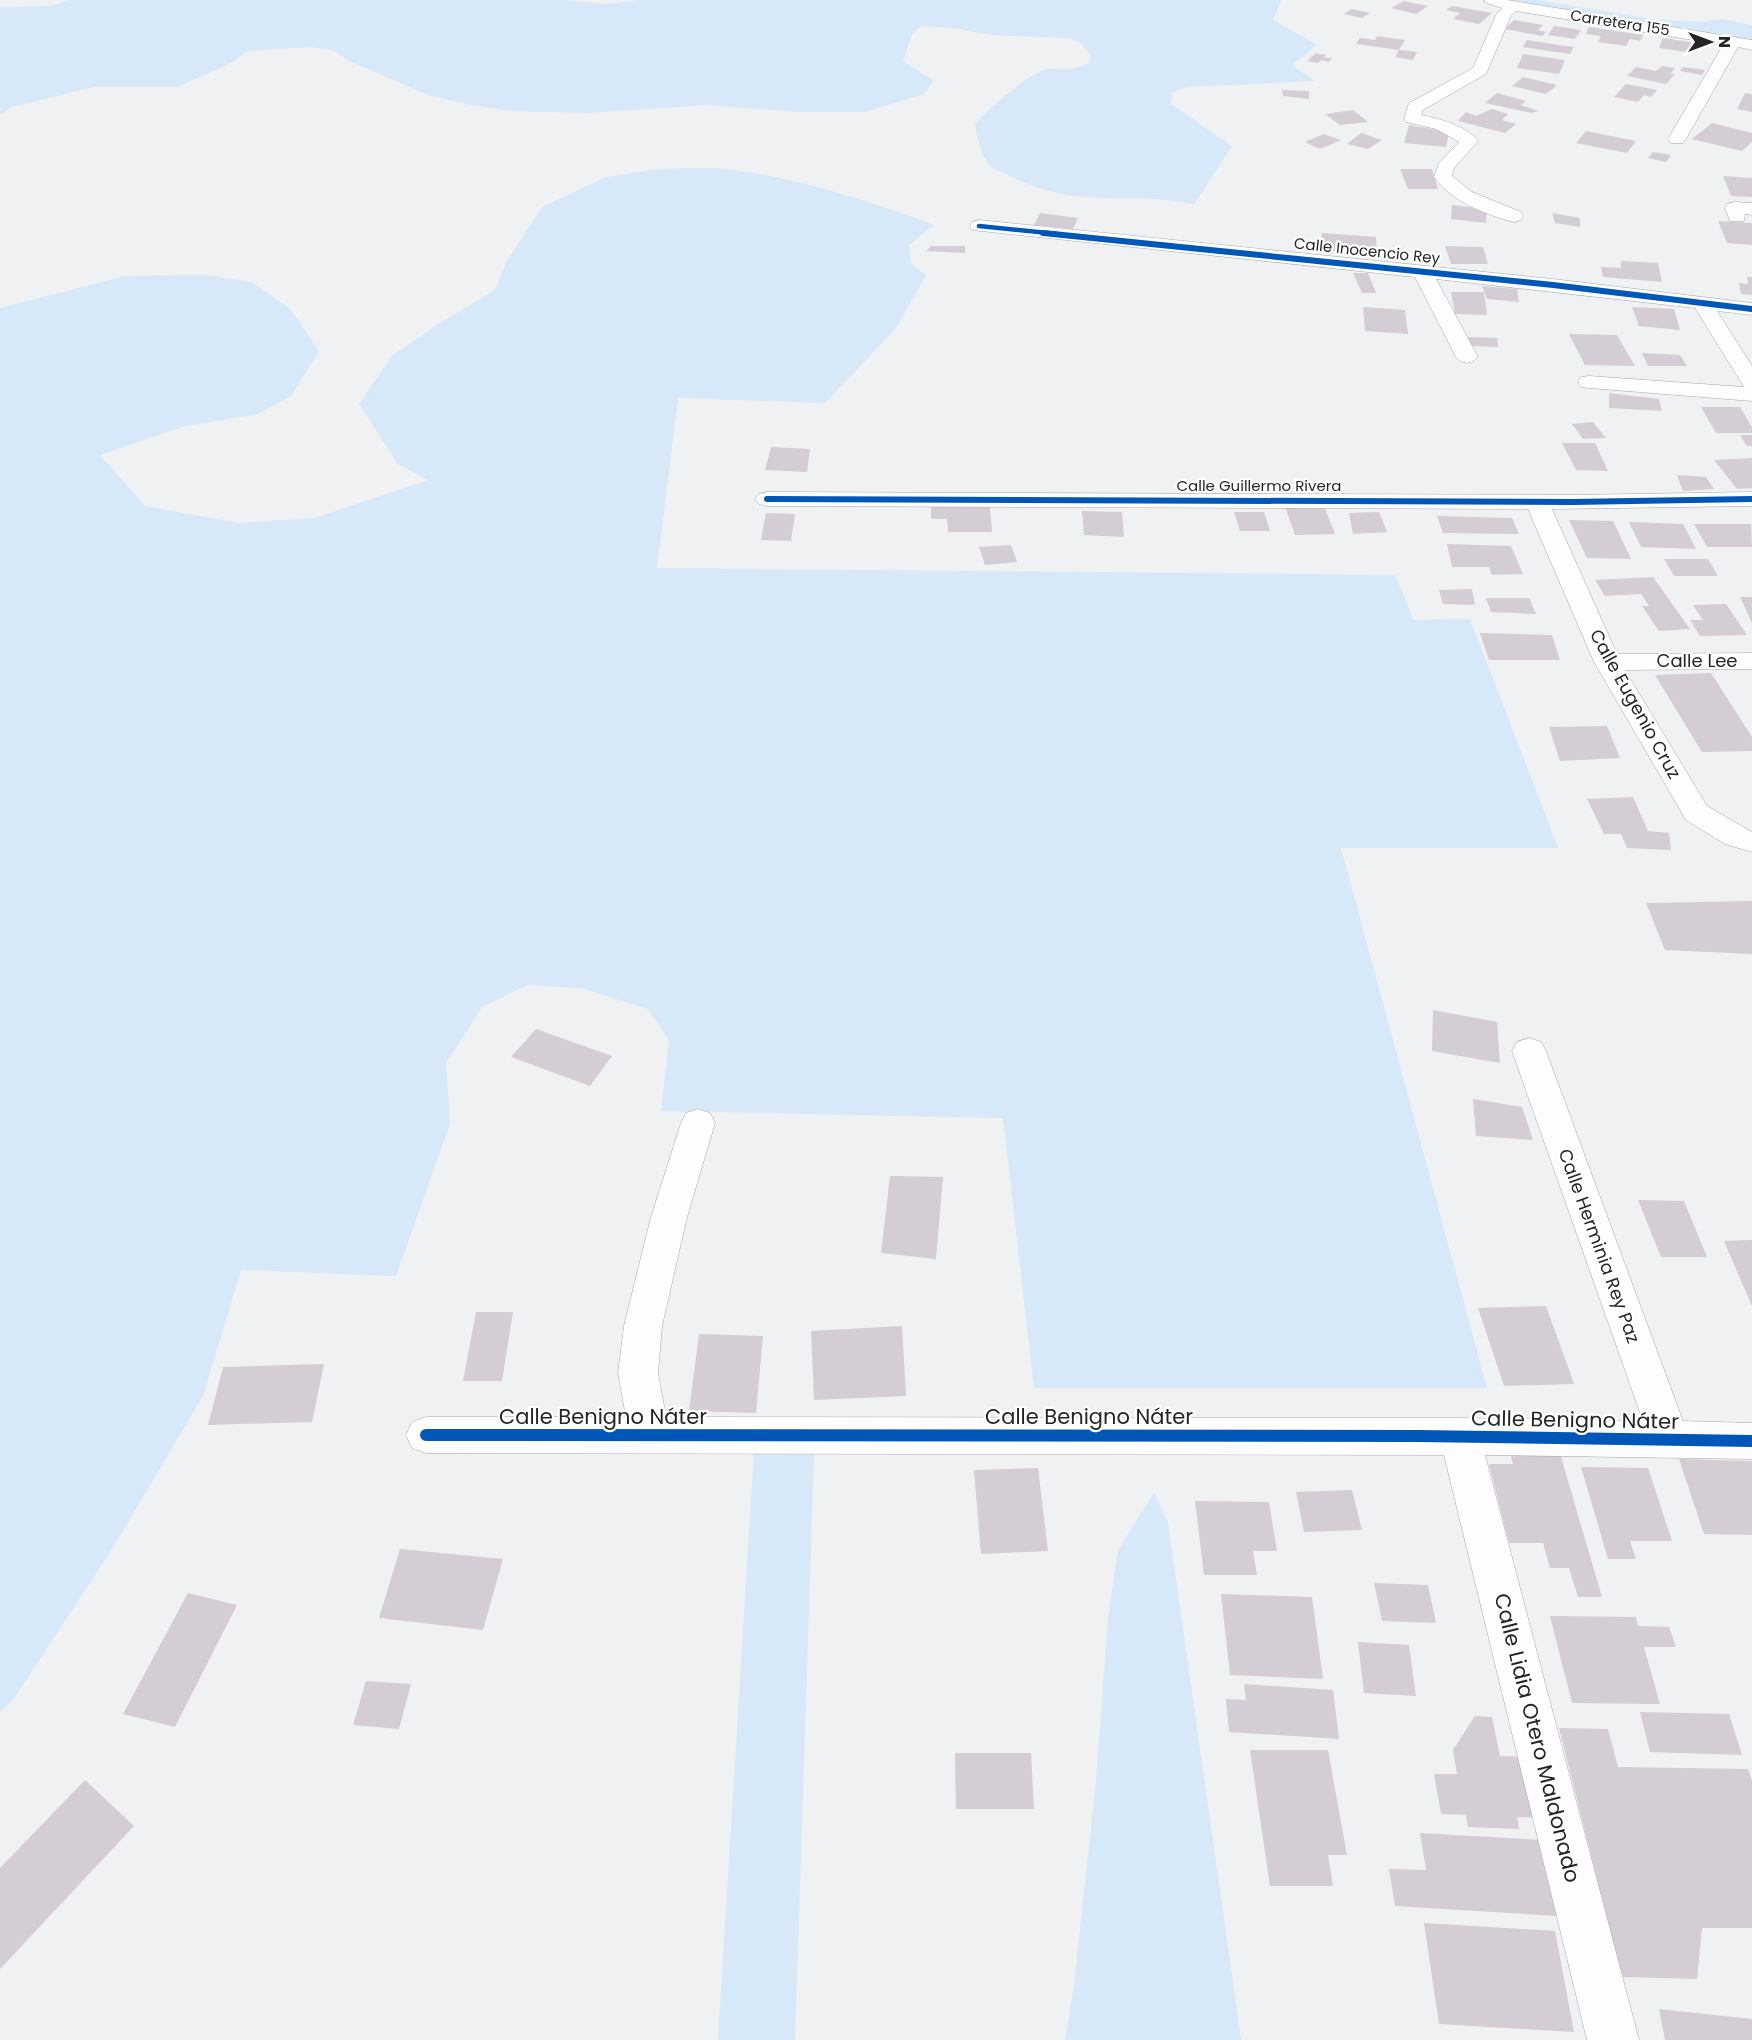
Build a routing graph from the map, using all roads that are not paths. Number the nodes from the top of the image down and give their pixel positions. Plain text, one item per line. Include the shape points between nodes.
1 (1489, 0) edge
2 (1512, 6) junction
3 (1733, 42) junction
4 (1752, 45) edge
5 (1677, 139) dead end
6 (1514, 216) dead end
7 (979, 226) dead end
8 (1422, 272) junction
9 (1702, 303) junction
10 (1752, 309) edge
11 (1467, 357) dead end
12 (1589, 382) dead end
13 (1752, 383) edge
14 (1752, 394) edge
15 (766, 499) dead end
16 (1752, 499) edge
17 (1537, 502) junction
18 (1752, 661) edge
19 (1607, 662) junction
20 (1752, 842) edge
21 (1529, 1051) dead end
22 (698, 1123) dead end
23 (426, 1435) dead end
24 (649, 1435) junction
25 (1460, 1436) junction
26 (1670, 1440) junction
27 (1752, 1442) edge
28 (1613, 2040) edge

1 - 2 street, Carretera 155
2 - 3 street, Carretera 155
2 - 6 street via 1504,15 1480,71 1415,106 1412,118 1456,131 1469,141 1445,167 1443,177 1448,185
3 - 4 street, Carretera 155
3 - 5 street
7 - 8 street, Calle Inocencio Rey
8 - 9 street, Calle Inocencio Rey
8 - 11 street
9 - 10 street, Calle Inocencio Rey
9 - 13 street
12 - 14 street
15 - 17 street, Calle Guillermo Rivera
16 - 17 street, Calle Guillermo Rivera
17 - 19 street, Calle Eugenio Cruz
18 - 19 street, Calle Lee
19 - 20 street, Calle Eugenio Cruz via 1696,813
21 - 26 street, Calle Herminia Rey Paz
22 - 24 street via 669,1218 643,1326 638,1373
23 - 24 street, Calle Benigno Náter
24 - 25 street, Calle Benigno Náter
25 - 26 street, Calle Benigno Náter
25 - 28 street, Calle Lidia Otero Maldonado
26 - 27 street, Calle Benigno Náter

